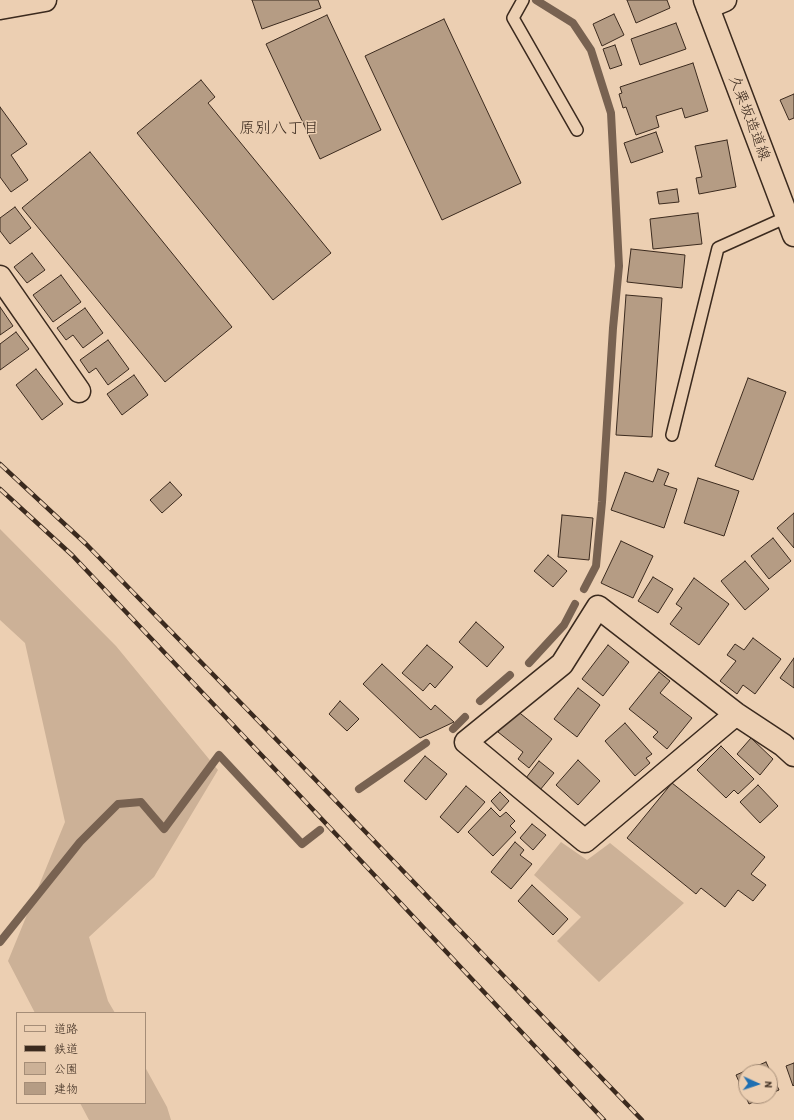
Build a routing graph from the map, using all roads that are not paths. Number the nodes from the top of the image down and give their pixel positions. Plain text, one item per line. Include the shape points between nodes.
1 (45, 0) edge
2 (523, 0) edge
3 (712, 2) edge
4 (0, 8) edge
5 (577, 130) dead end
6 (791, 226) edge
7 (0, 277) edge
8 (79, 391) dead end
9 (672, 435) dead end
10 (736, 714) junction
11 (794, 755) edge

1 - 4 street
2 - 5 lane via 513,18
3 - 6 street, 久栗坂造道線
6 - 9 lane via 718,248
7 - 8 street
10 - 10 street via 598,607 562,664 466,742 585,841
10 - 11 street

